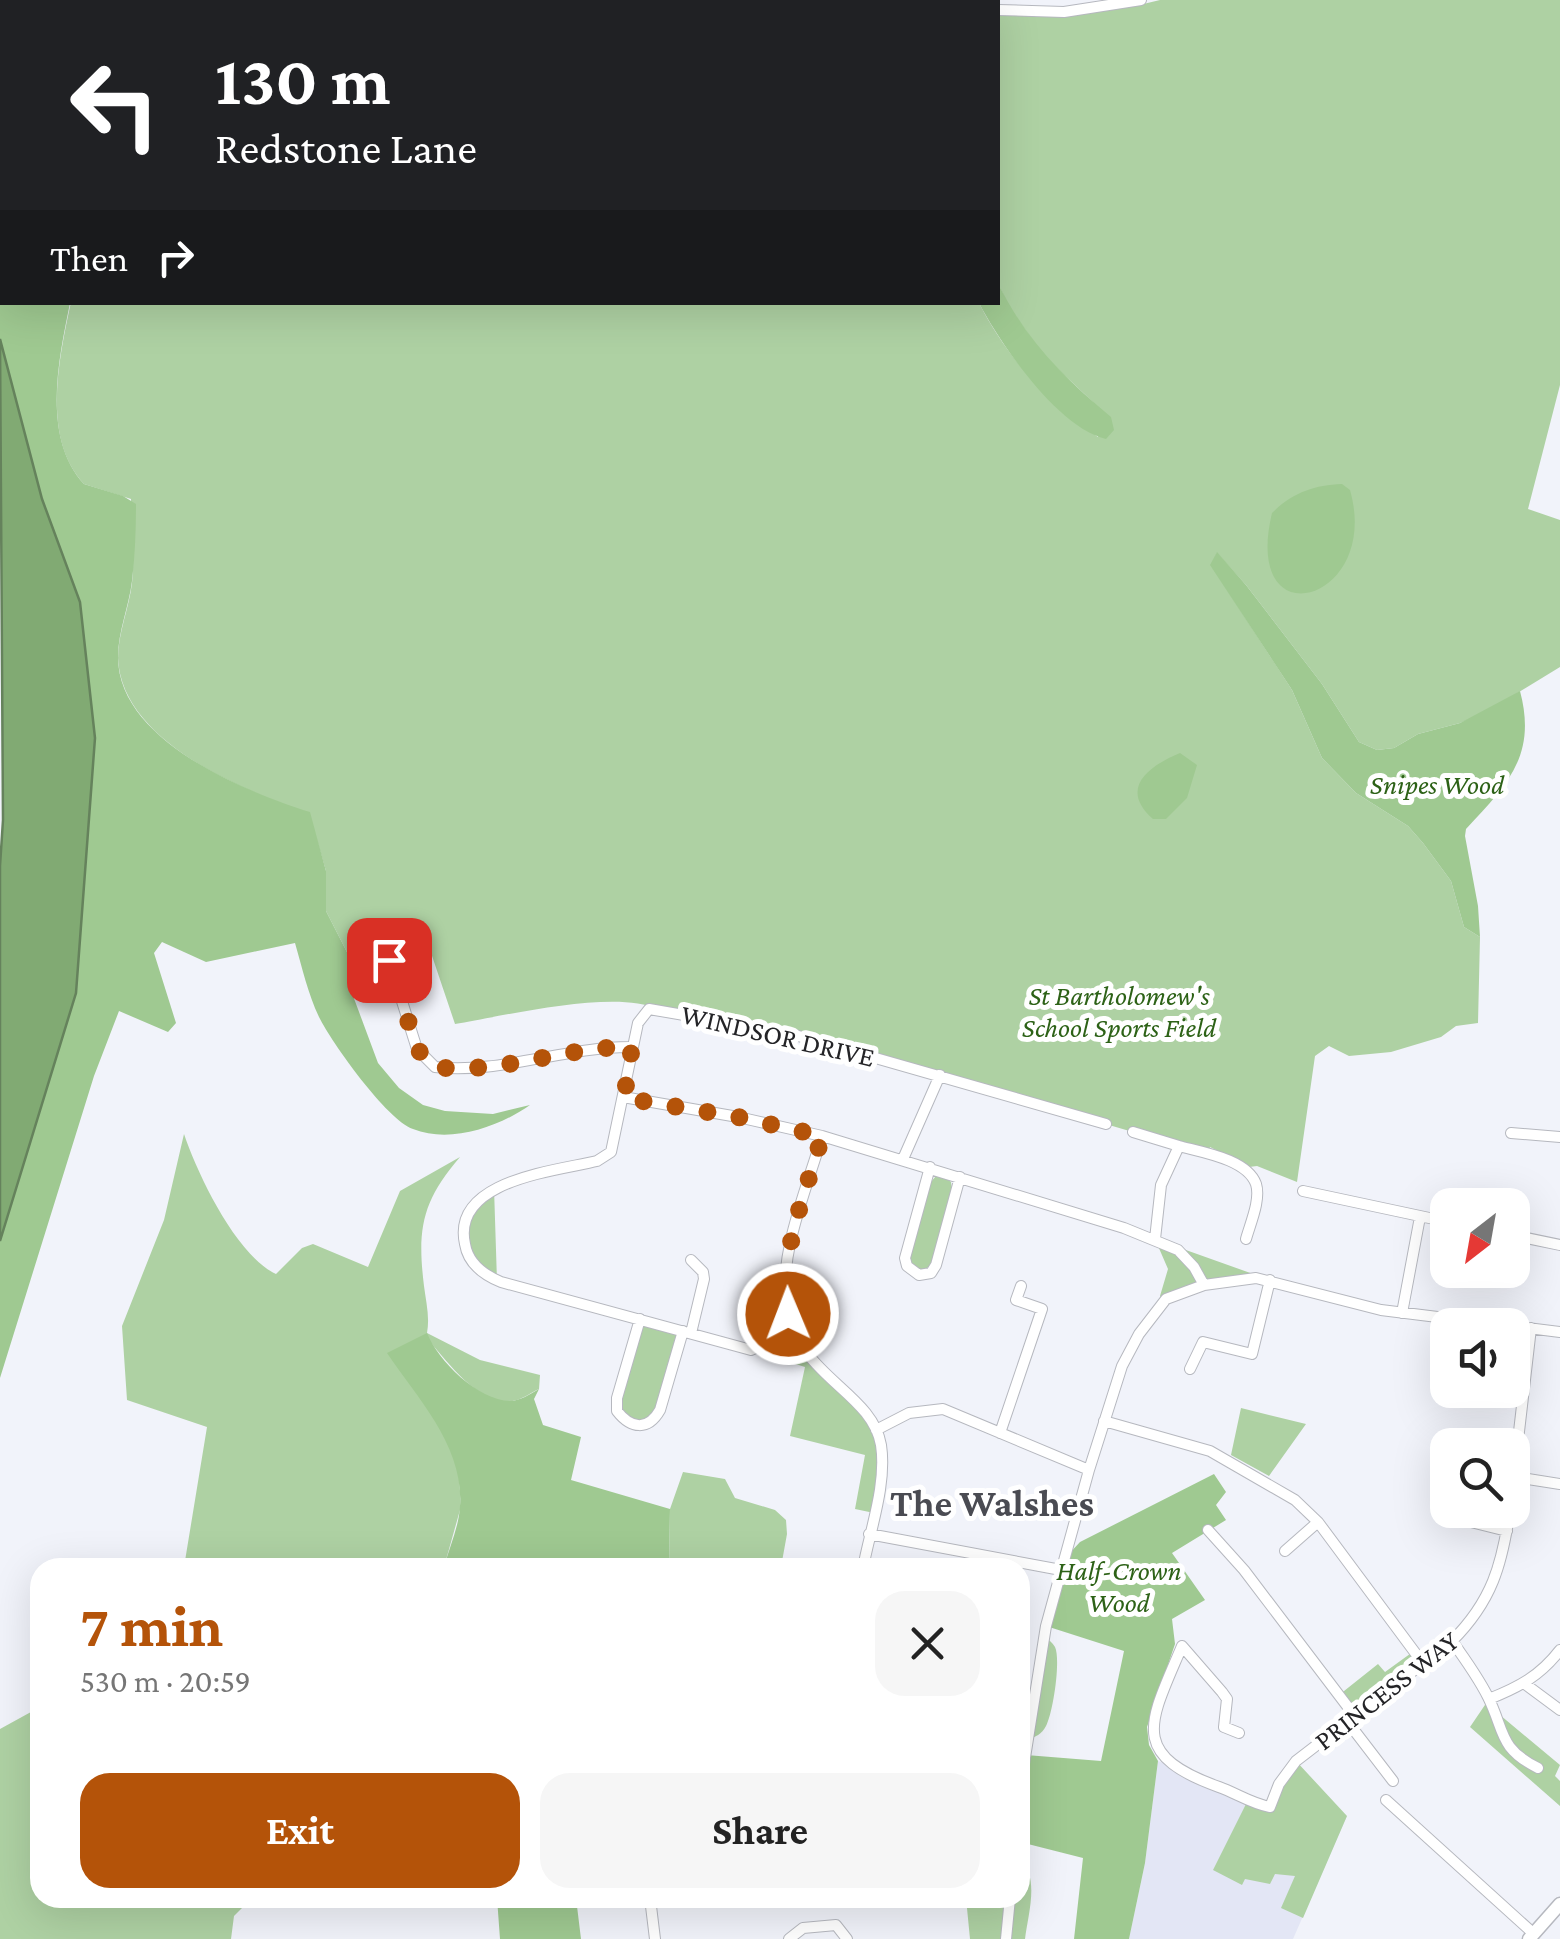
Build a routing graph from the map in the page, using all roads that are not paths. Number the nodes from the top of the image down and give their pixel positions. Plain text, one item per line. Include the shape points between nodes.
1 (1141, 0) edge
2 (1000, 10) edge
3 (389, 960) dead end
4 (632, 1047) junction
5 (940, 1075) junction
6 (624, 1098) junction
7 (1106, 1124) dead end
8 (1133, 1132) dead end
9 (1512, 1134) dead end
10 (822, 1136) junction
11 (1560, 1137) edge
12 (1179, 1146) junction
13 (903, 1159) junction
14 (930, 1167) junction
15 (960, 1177) junction
16 (1303, 1191) dead end
17 (1420, 1217) junction
18 (1430, 1219) edge
19 (1155, 1239) junction
20 (1530, 1239) edge
21 (1246, 1240) dead end
22 (1560, 1245) edge
23 (691, 1260) dead end
24 (1270, 1280) junction
25 (1204, 1285) junction
26 (1021, 1286) dead end
27 (1402, 1314) junction
28 (1430, 1317) edge
29 (640, 1319) junction
30 (1531, 1328) joint
31 (793, 1331) junction
32 (687, 1332) junction
33 (1560, 1332) edge
34 (1190, 1369) dead end
35 (1104, 1421) junction
36 (1520, 1428) edge
37 (876, 1430) junction
38 (1000, 1434) junction
39 (1089, 1470) junction
40 (1530, 1479) edge
41 (1560, 1484) edge
42 (1318, 1522) junction
43 (1495, 1528) edge
44 (1507, 1528) edge
45 (1208, 1530) dead end
46 (1507, 1531) junction
47 (870, 1534) junction
48 (1285, 1551) dead end
49 (865, 1558) edge
50 (997, 1558) edge
51 (1030, 1564) edge
52 (1061, 1570) junction
53 (1452, 1641) junction
54 (1560, 1650) edge
55 (1422, 1662) junction
56 (1525, 1684) junction
57 (1030, 1695) edge
58 (1489, 1699) junction
59 (1560, 1710) edge
60 (1350, 1718) junction
61 (1239, 1733) dead end
62 (1538, 1768) dead end
63 (1392, 1781) dead end
64 (1386, 1800) dead end
65 (1560, 1904) edge
66 (651, 1908) edge
67 (1009, 1908) edge
68 (1531, 1936) edge
69 (655, 1939) edge
70 (790, 1939) edge
71 (847, 1939) edge
72 (1006, 1939) edge

1 - 2 street via 1064,12
3 - 4 street via 417,1049 435,1067
4 - 5 street, WINDSOR DRIVE via 642,1014 658,1008 788,1033
4 - 6 street, WINDSOR DRIVE
5 - 7 street, WINDSOR DRIVE
5 - 13 street
6 - 10 street
6 - 29 street, WINDSOR DRIVE via 608,1156 494,1188 466,1218 464,1242 475,1265 497,1280
8 - 12 street
9 - 11 street
10 - 13 street
10 - 31 street via 787,1259 785,1297
12 - 19 street via 1162,1185
12 - 21 street via 1249,1174 1256,1196
13 - 14 street
14 - 15 street
14 - 15 street via 906,1258 919,1275 936,1265
15 - 19 street
16 - 17 street
17 - 18 street
17 - 27 street
19 - 25 street via 1184,1255
20 - 22 street
23 - 32 street via 704,1279
24 - 25 street
24 - 27 street
24 - 34 street via 1252,1354 1203,1342
25 - 35 street via 1166,1298 1150,1319 1122,1366
26 - 38 street via 1016,1300 1042,1309
27 - 28 street
29 - 32 street
29 - 32 street via 617,1398 617,1411 634,1426 655,1420
30 - 33 street
30 - 36 street
31 - 32 street via 751,1350
31 - 37 street via 810,1360
35 - 39 street
35 - 42 street via 1210,1452 1295,1500
37 - 38 street via 935,1408
37 - 47 street via 881,1470
38 - 39 street
39 - 52 street
40 - 41 street
42 - 48 street
42 - 55 street
43 - 46 street
44 - 46 street, PRINCESS WAY
45 - 60 street
46 - 53 street, PRINCESS WAY via 1489,1595
47 - 49 street
47 - 50 street
51 - 52 street
52 - 57 street
53 - 55 street, PRINCESS WAY
53 - 58 street
54 - 56 street
55 - 60 street, PRINCESS WAY
56 - 58 street
56 - 59 street
58 - 62 street via 1502,1737
60 - 61 street, PRINCESS WAY via 1296,1760 1270,1807 1179,1770 1160,1754 1154,1722 1182,1646 1227,1699 1224,1727
60 - 63 street
64 - 68 street
65 - 68 main road
66 - 69 street
67 - 72 street
70 - 71 street via 802,1928 836,1925

